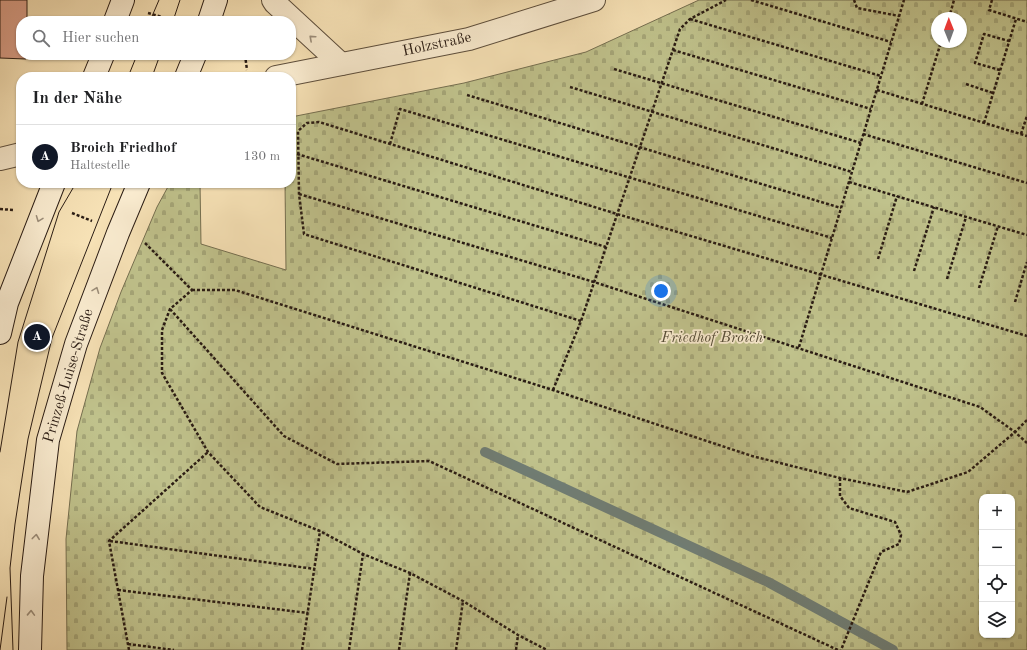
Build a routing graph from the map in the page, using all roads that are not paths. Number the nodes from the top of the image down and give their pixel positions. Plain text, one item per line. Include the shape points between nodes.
1 (123, 0) edge
2 (216, 0) edge
3 (273, 0) edge
4 (594, 0) edge
5 (117, 16) edge
6 (211, 16) edge
7 (289, 16) edge
8 (296, 22) edge
9 (101, 60) edge
10 (193, 60) edge
11 (341, 64) junction
12 (96, 72) edge
13 (188, 72) edge
14 (296, 73) edge
15 (16, 155) edge
16 (0, 159) edge
17 (52, 188) edge
18 (137, 188) edge
19 (0, 333) edge
20 (30, 650) edge

1 - 5 main road
2 - 6 main road
7 -> 3 main road
4 - 11 main road, Holzstraße via 469,39
11 -> 8 main road
9 - 12 main road
10 - 13 main road
11 - 14 main road, Holzstraße
15 - 16 main road
17 -> 19 main road via 7,302
20 -> 18 main road, Prinzeß-Luise-Straße via 32,576 48,440 76,344

